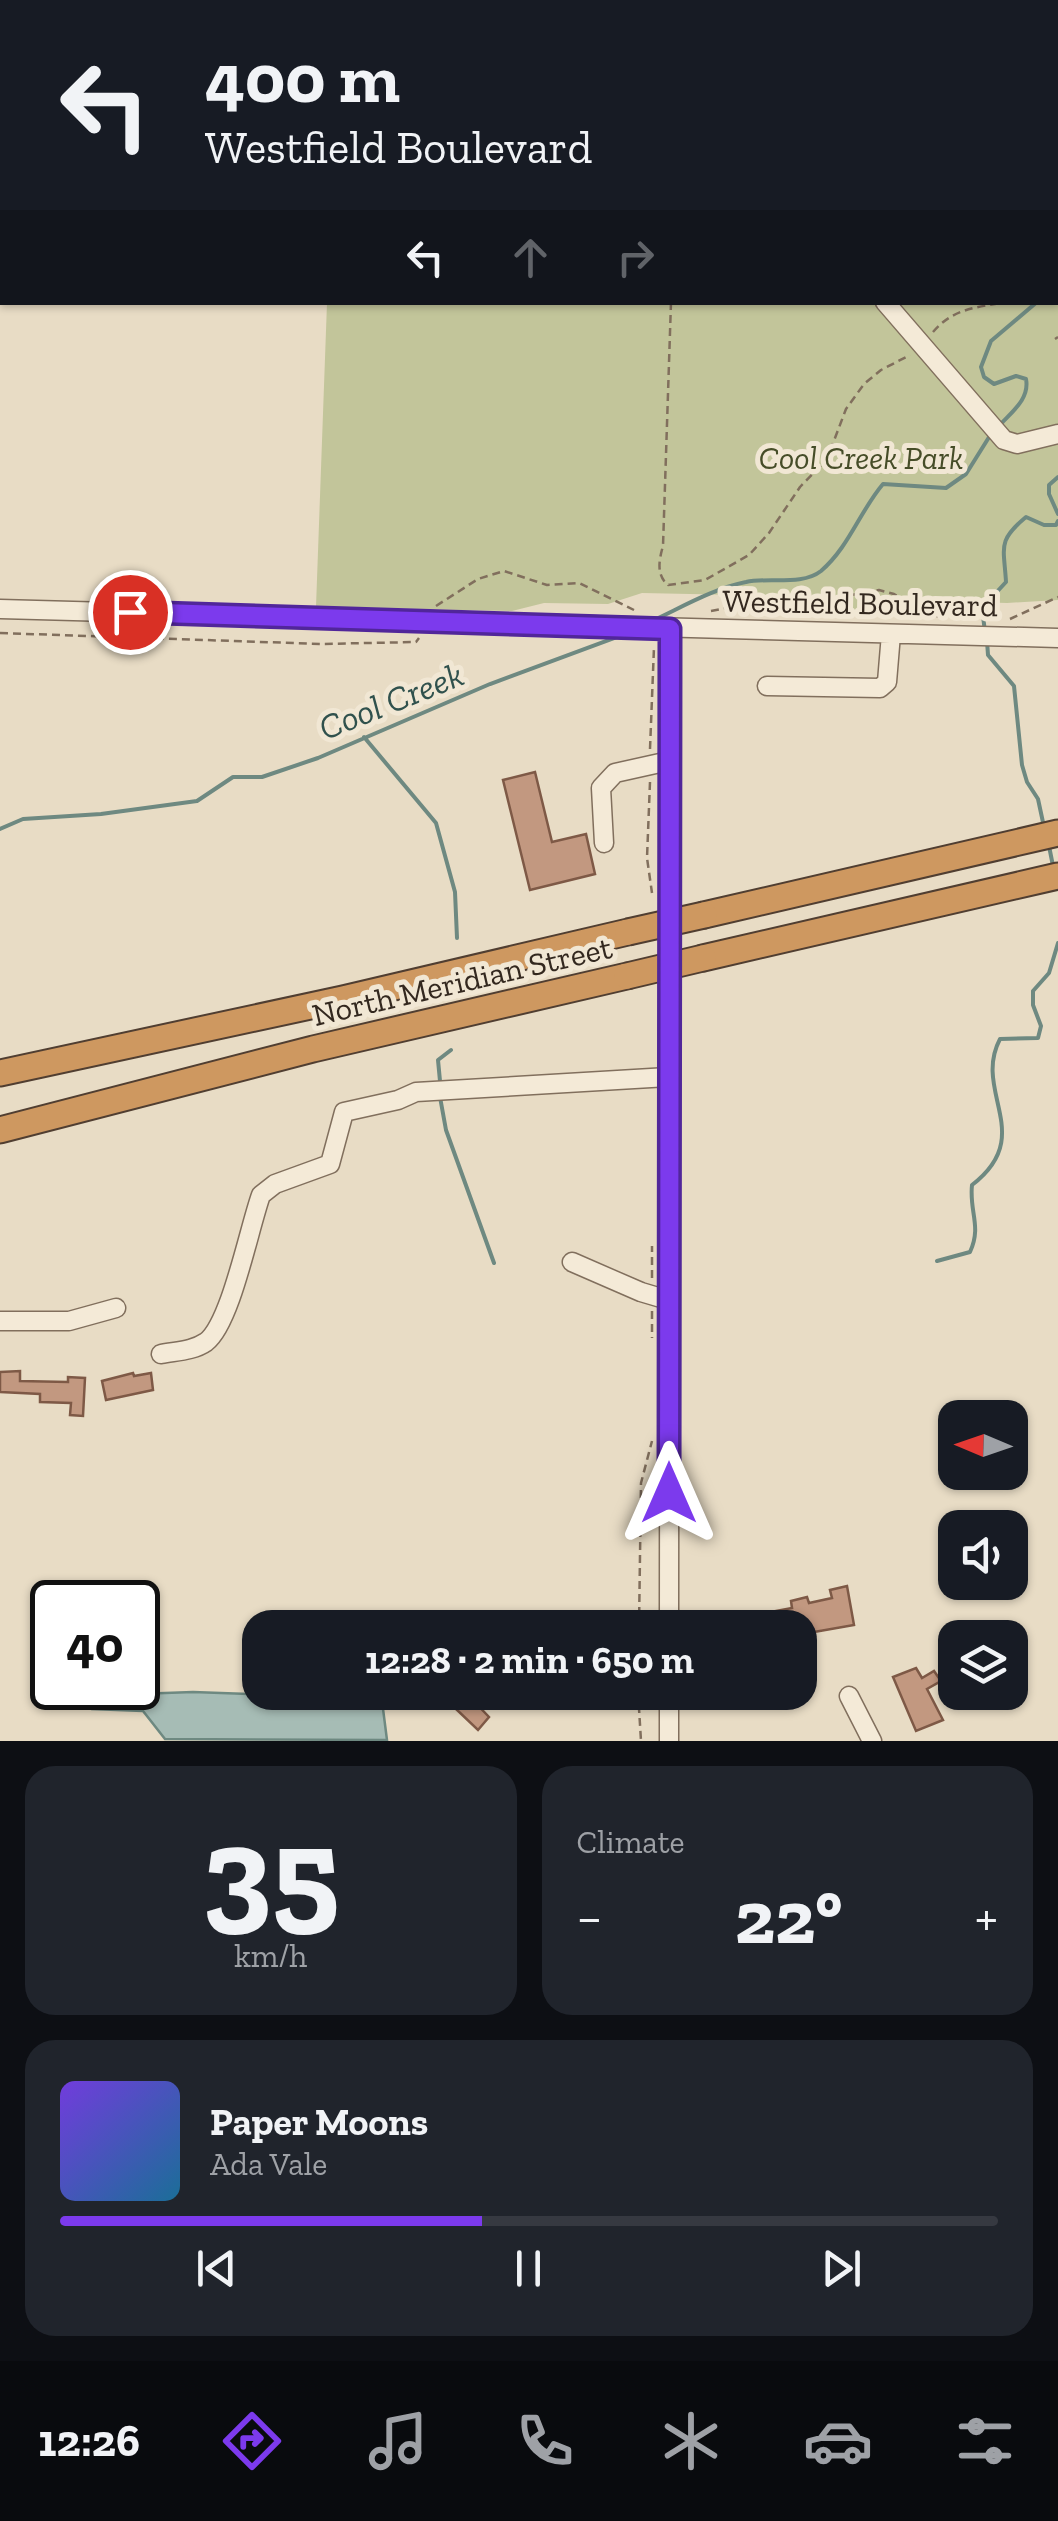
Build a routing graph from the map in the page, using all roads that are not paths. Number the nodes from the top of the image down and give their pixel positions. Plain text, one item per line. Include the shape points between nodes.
1 (889, 305) edge
2 (1058, 434) edge
3 (0, 609) edge
4 (660, 634) junction
5 (891, 634) junction
6 (1058, 638) edge
7 (767, 686) dead end
8 (669, 761) junction
9 (1058, 833) edge
10 (604, 843) dead end
11 (1058, 876) edge
12 (0, 1073) edge
13 (668, 1077) junction
14 (111, 1103) junction
15 (0, 1130) edge
16 (0, 1140) edge
17 (572, 1262) dead end
18 (660, 1298) junction
19 (116, 1308) dead end
20 (0, 1321) edge
21 (161, 1354) dead end
22 (669, 1610) edge
23 (848, 1696) dead end
24 (669, 1710) edge
25 (668, 1741) edge
26 (872, 1741) edge

1 - 2 street via 1004,440 1017,444
3 - 4 street, Westfield Boulevard via 618,627
4 - 5 street, Westfield Boulevard
4 - 8 street
5 - 6 street, Westfield Boulevard via 974,636 1002,628
5 - 7 street via 887,682 880,688
8 - 10 street via 615,773 601,788
8 - 13 street
9 - 12 highway, North Meridian Street, bridge
11 - 14 highway, North Meridian Street, bridge via 313,1049
13 - 18 street
13 - 21 street via 416,1092 344,1112 330,1164 261,1195 228,1304 210,1340
14 - 15 highway, North Meridian Street
14 - 16 highway
17 - 18 street
18 - 22 street
19 - 20 street via 69,1321
23 - 26 street
24 - 25 street

